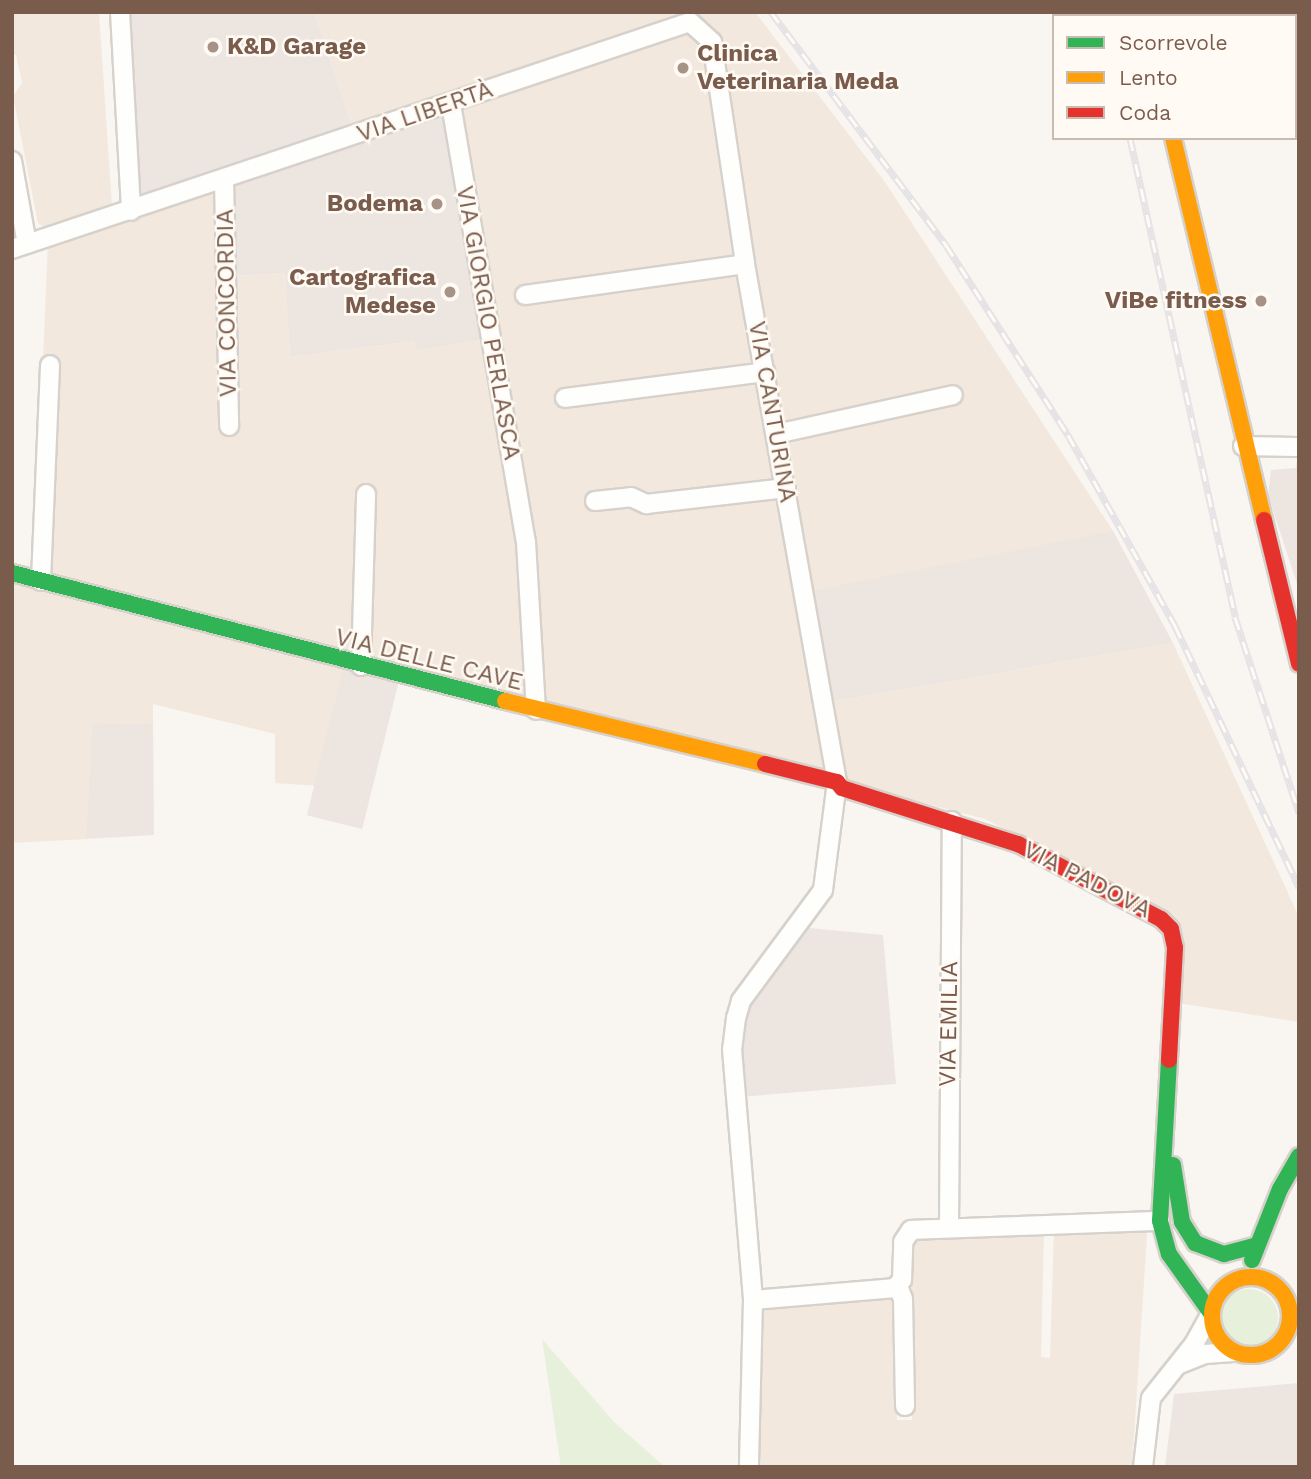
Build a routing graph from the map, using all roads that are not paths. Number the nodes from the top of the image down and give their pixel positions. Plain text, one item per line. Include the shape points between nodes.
1 (120, 12) edge
2 (712, 42) joint
3 (451, 104) junction
4 (1173, 140) edge
5 (12, 161) edge
6 (224, 180) junction
7 (131, 211) junction
8 (19, 247) edge
9 (745, 264) junction
10 (525, 295) dead end
11 (50, 365) dead end
12 (765, 372) junction
13 (953, 395) dead end
14 (565, 398) dead end
15 (229, 426) dead end
16 (776, 433) junction
17 (1243, 446) junction
18 (1299, 447) edge
19 (786, 488) junction
20 (366, 494) dead end
21 (595, 501) dead end
22 (12, 573) edge
23 (41, 581) junction
24 (1299, 664) edge
25 (361, 666) junction
26 (536, 710) junction
27 (836, 782) junction
28 (951, 821) junction
29 (1165, 1105) junction
30 (1299, 1156) edge
31 (1270, 1218) junction
32 (1160, 1221) junction
33 (949, 1228) junction
34 (1257, 1245) junction
35 (1177, 1264) junction
36 (1237, 1279) junction
37 (898, 1286) junction
38 (1275, 1286) junction
39 (753, 1300) junction
40 (1211, 1313) junction
41 (1233, 1352) junction
42 (1174, 1367) junction
43 (905, 1406) dead end
44 (748, 1467) edge
45 (1143, 1467) edge

1 - 7 street
2 - 3 street, VIA LIBERTÀ via 690,22
2 - 9 street, VIA CANTURINA
3 - 6 street, VIA LIBERTÀ
3 - 26 street, VIA GIORGIO PERLASCA via 526,542
4 - 17 street
5 - 8 street
6 - 7 street, VIA LIBERTÀ
6 - 15 street, VIA CONCORDIA
7 - 8 street, VIA LIBERTÀ
9 - 10 street
9 - 12 street, VIA CANTURINA
11 - 23 street
12 - 14 street
12 - 16 street, VIA CANTURINA
13 - 16 street
16 - 19 street, VIA CANTURINA
17 - 18 street
17 - 24 street
19 - 21 street via 646,504 631,497
19 - 27 street, VIA CANTURINA
20 - 25 street
22 - 23 street, VIA DELLE CAVE
23 - 25 street, VIA DELLE CAVE
25 - 26 street, VIA DELLE CAVE
26 - 27 street, VIA DELLE CAVE
27 - 28 street, VIA PADOVA via 842,788
27 - 39 street, VIA CANTURINA via 822,890 741,1001 736,1018 732,1049
28 - 29 street, VIA PADOVA via 1024,847 1168,925 1175,950
28 - 33 street, VIA EMILIA
29 - 32 street, VIA PADOVA
29 - 34 street via 1185,1232 1198,1247 1216,1253 1232,1254
30 - 31 street
31 - 34 street
31 - 38 street via 1266,1257
32 - 33 street
32 - 35 street, VIA PADOVA via 1166,1248
33 - 37 street via 911,1230 905,1235
34 - 36 street via 1248,1268
35 - 36 street via 1212,1280
35 - 40 street, VIA PADOVA
36 - 38 street via 1251,1277
36 - 40 street via 1219,1292
37 - 39 street
37 - 43 street via 903,1297
38 - 41 street via 1284,1295 1290,1320 1280,1343 1258,1355
39 - 44 street, VIA CANTURINA
40 - 41 street via 1216,1335
40 - 42 street
41 - 42 street via 1205,1354
42 - 45 street via 1147,1409

